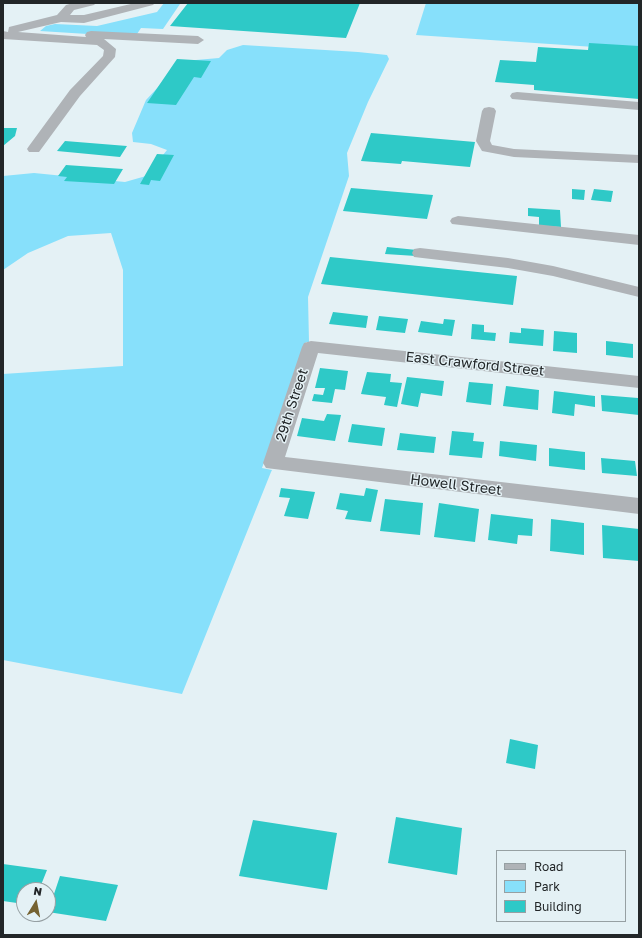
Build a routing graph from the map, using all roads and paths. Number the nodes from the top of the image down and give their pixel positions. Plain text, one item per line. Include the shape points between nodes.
1 (90, 3) edge
2 (149, 3) edge
3 (61, 18) junction
4 (3, 29) edge
5 (16, 30) junction
6 (3, 34) edge
7 (198, 40) dead end
8 (517, 96) dead end
9 (639, 106) edge
10 (489, 111) dead end
11 (34, 149) dead end
12 (639, 159) edge
13 (458, 221) dead end
14 (639, 240) edge
15 (420, 253) dead end
16 (639, 292) edge
17 (312, 347) joint
18 (639, 382) edge
19 (273, 463) joint
20 (639, 506) edge

1 - 3 street via 70,7
2 - 3 street via 84,20
3 - 5 street
4 - 5 street
5 - 7 street via 139,39
6 - 11 street via 90,40 100,42 110,49 109,57 75,93
8 - 9 street
10 - 12 street via 483,141 487,148 514,153
13 - 14 street
15 - 16 street via 538,268
17 - 18 street, East Crawford Street
17 - 19 street, 29th Street
19 - 20 street, Howell Street

